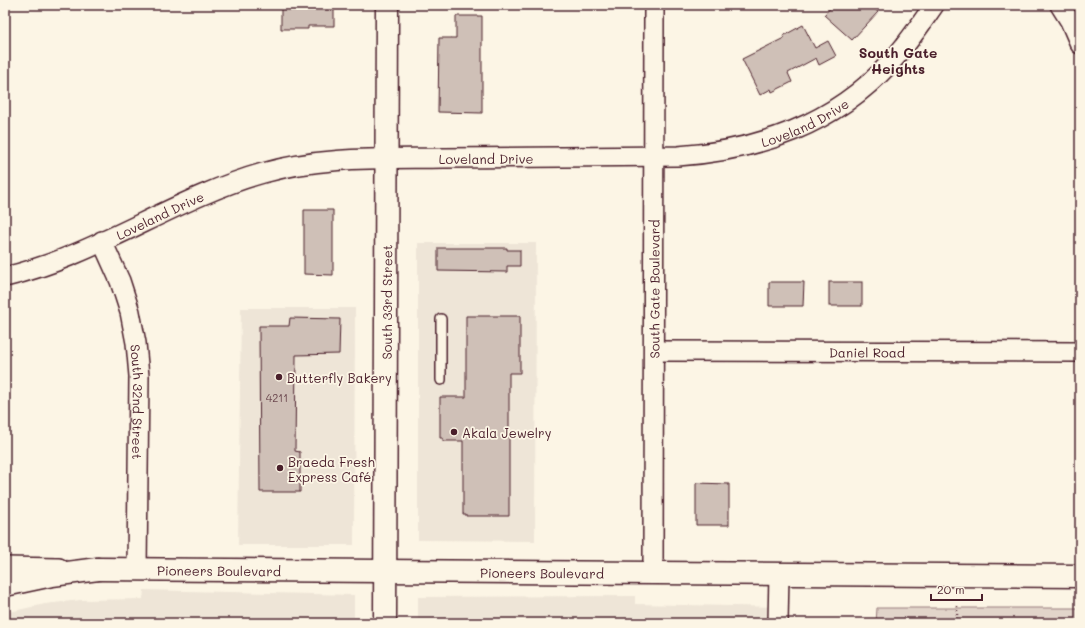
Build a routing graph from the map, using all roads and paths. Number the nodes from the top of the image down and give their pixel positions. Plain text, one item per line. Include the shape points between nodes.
1 (387, 5) edge
2 (654, 5) edge
3 (934, 5) edge
4 (1060, 5) edge
5 (1080, 44) edge
6 (654, 157) junction
7 (387, 159) junction
8 (102, 241) junction
9 (5, 277) edge
10 (441, 319) dead end
11 (654, 350) junction
12 (1080, 352) edge
13 (441, 380) dead end
14 (5, 567) edge
15 (98, 569) junction
16 (137, 569) junction
17 (386, 571) junction
18 (653, 573) junction
19 (779, 574) junction
20 (1080, 576) edge
21 (5, 585) edge
22 (957, 603) dead end
23 (385, 623) edge
24 (778, 623) edge
25 (957, 623) edge

1 - 7 main road, South 33rd Street
2 - 6 street, South Gate Boulevard
3 - 6 street, Loveland Drive via 890,64 841,105 809,124 780,137 744,148 713,154
4 - 5 street via 1070,20
6 - 7 street, Loveland Drive
6 - 11 street, South Gate Boulevard
7 - 8 street, Loveland Drive via 301,165 264,172 224,186
7 - 17 main road, South 33rd Street
8 - 9 street, Loveland Drive via 62,259
8 - 16 street, South 32nd Street via 122,287 136,344 139,376
10 - 13 lane
11 - 12 street, Daniel Road
11 - 18 street, South Gate Boulevard
14 - 15 street, Pioneers Boulevard
15 - 16 main road, Pioneers Boulevard
15 - 21 main road
16 - 17 main road, Pioneers Boulevard
17 - 18 main road, Pioneers Boulevard
17 - 23 main road, South 33rd Street
18 - 19 main road, Pioneers Boulevard
19 - 20 main road, Pioneers Boulevard
19 - 24 street
22 - 25 path

